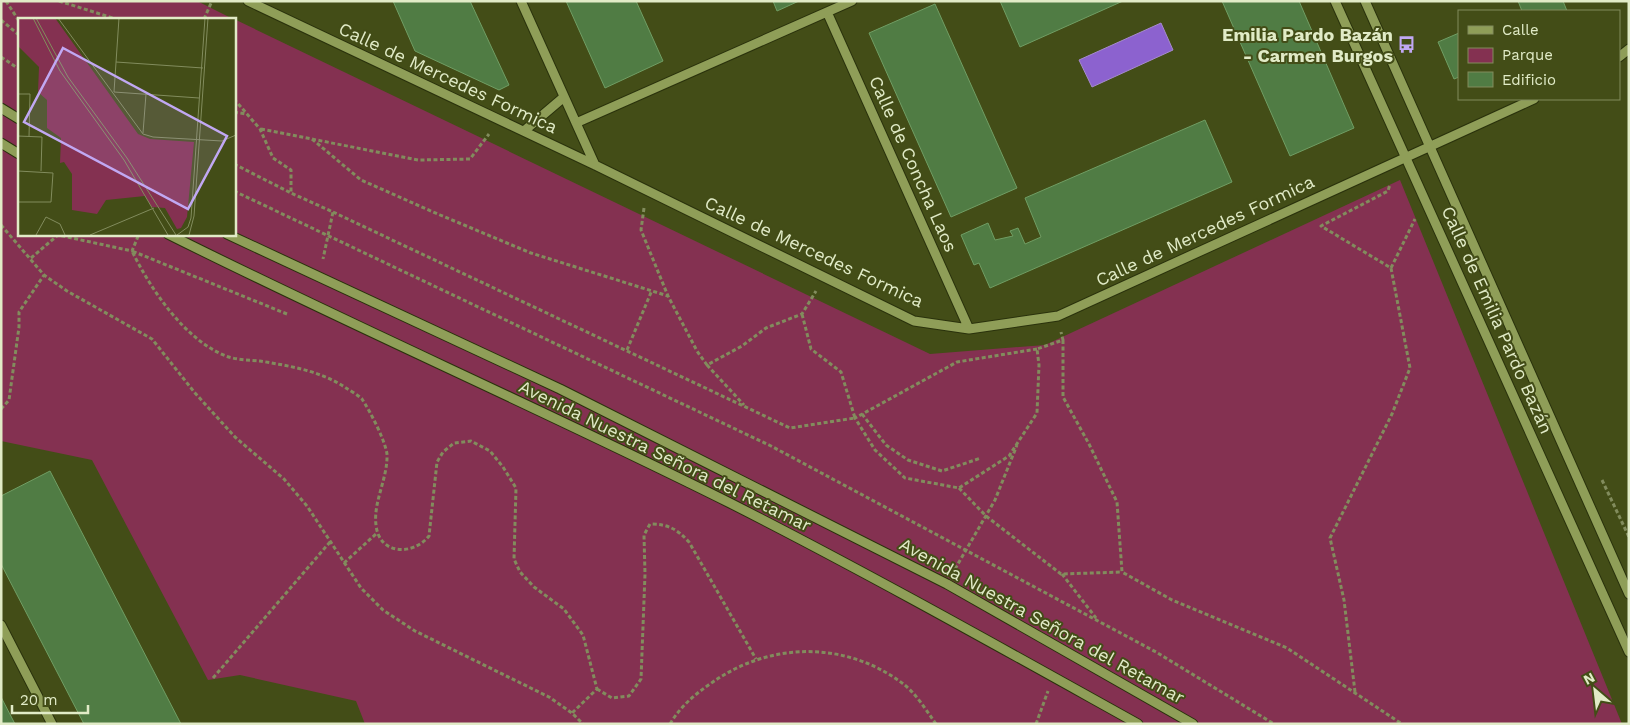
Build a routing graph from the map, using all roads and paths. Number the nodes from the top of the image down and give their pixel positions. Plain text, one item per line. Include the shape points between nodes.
1 (6, 1) edge
2 (59, 1) edge
3 (212, 1) edge
4 (248, 1) edge
5 (521, 1) edge
6 (852, 1) edge
7 (1336, 1) edge
8 (1365, 1) edge
9 (827, 12) junction
10 (113, 18) edge
11 (204, 18) edge
12 (18, 19) edge
13 (1, 20) edge
14 (18, 34) edge
15 (1, 57) edge
16 (18, 68) edge
17 (564, 97) junction
18 (235, 100) edge
19 (1532, 100) edge
20 (1, 108) edge
21 (235, 112) edge
22 (247, 114) junction
23 (18, 118) edge
24 (498, 119) junction
25 (576, 123) junction
26 (260, 129) junction
27 (524, 131) junction
28 (312, 139) junction
29 (1, 143) edge
30 (1430, 146) junction
31 (18, 153) edge
32 (1406, 157) junction
33 (235, 164) edge
34 (595, 165) junction
35 (646, 190) junction
36 (1388, 190) dead end
37 (235, 191) edge
38 (292, 193) junction
39 (1424, 199) junction
40 (333, 212) junction
41 (1, 225) edge
42 (139, 235) edge
43 (170, 235) edge
44 (229, 235) edge
45 (328, 236) junction
46 (132, 251) junction
47 (31, 258) junction
48 (1391, 268) junction
49 (44, 275) junction
50 (316, 277) junction
51 (825, 277) junction
52 (652, 290) junction
53 (668, 296) junction
54 (306, 303) junction
55 (802, 314) junction
56 (1058, 316) junction
57 (969, 329) junction
58 (1063, 340) junction
59 (1036, 348) junction
60 (627, 350) junction
61 (707, 365) junction
62 (746, 407) junction
63 (1, 409) edge
64 (862, 414) junction
65 (855, 418) junction
66 (1020, 439) junction
67 (981, 458) dead end
68 (1602, 480) dead end
69 (959, 488) junction
70 (986, 516) junction
71 (377, 533) junction
72 (1629, 537) edge
73 (330, 542) junction
74 (966, 550) junction
75 (344, 563) junction
76 (1122, 572) junction
77 (1061, 574) junction
78 (1629, 594) edge
79 (1098, 621) junction
80 (1, 625) edge
81 (1629, 652) edge
82 (756, 659) junction
83 (1053, 677) junction
84 (213, 678) dead end
85 (597, 689) junction
86 (1355, 692) junction
87 (572, 713) junction
88 (52, 724) edge
89 (583, 724) edge
90 (670, 724) edge
91 (936, 724) edge
92 (1036, 724) edge
93 (1138, 724) edge
94 (1193, 724) edge
95 (1274, 724) edge
96 (1402, 724) edge

1 - 12 path
2 - 10 path
3 - 11 path
4 - 24 street, Calle de Mercedes Formica
5 - 17 street
6 - 9 street
7 - 32 street, Calle de Emilia Pardo Bazán
8 - 30 street, Calle de Emilia Pardo Bazán
9 - 25 street
9 - 57 street, Calle de Concha Laos
13 - 14 path
15 - 16 path
17 - 25 street
17 - 27 street
18 - 22 path
19 - 30 street, Calle de Mercedes Formica
20 - 23 street
21 - 22 path
22 - 26 path
24 - 27 street, Calle de Mercedes Formica
24 - 28 path via 470,159 418,160
25 - 34 street
26 - 28 path
26 - 38 path via 273,158 291,170
27 - 34 street, Calle de Mercedes Formica
28 - 52 path via 361,180 379,188 531,253
29 - 31 street
30 - 32 street, Calle de Mercedes Formica
30 - 78 street, Calle de Emilia Pardo Bazán
32 - 39 street, Calle de Emilia Pardo Bazán
32 - 56 street, Calle de Mercedes Formica
33 - 38 path
34 - 35 street, Calle de Mercedes Formica
35 - 51 street, Calle de Mercedes Formica
35 - 53 path via 641,230
36 - 48 path via 1321,226
37 - 45 path
38 - 40 path
39 - 48 path
39 - 81 street, Calle de Emilia Pardo Bazán
40 - 45 path
40 - 60 path
41 - 47 path
42 - 46 path
43 - 54 street, Avenida Nuestra Señora del Retamar
44 - 50 street, Avenida Nuestra Señora del Retamar
45 - 50 path
45 - 74 path via 771,446
46 - 47 path via 58,235
46 - 54 path via 299,318
46 - 71 path via 145,277 190,335 227,356 312,372 338,383 360,398 375,422 387,454 376,515
47 - 49 path
48 - 86 path via 1410,368 1392,414 1330,538 1344,600
49 - 63 path via 19,312 9,400
49 - 73 path via 67,292 152,339 235,437 284,479 307,506
50 - 94 street, Avenida Nuestra Señora del Retamar via 560,389 947,584
51 - 55 path
51 - 57 street, Calle de Mercedes Formica via 914,321
52 - 53 path
52 - 60 path
53 - 61 path
54 - 83 street, Avenida Nuestra Señora del Retamar via 729,503 932,608
55 - 61 path via 766,328
55 - 65 path via 811,349 840,372
56 - 57 street, Calle de Mercedes Formica
56 - 58 path
58 - 59 path
58 - 76 path via 1063,397 1117,502
59 - 64 path via 958,362
59 - 66 path via 1039,365 1037,413
60 - 62 path
61 - 62 path
62 - 65 path via 790,428
64 - 65 path
64 - 67 path via 886,445 908,460 942,471
65 - 69 path via 875,450 906,478
66 - 69 path via 1008,456
66 - 70 path
68 - 72 path
69 - 70 path
70 - 74 path
70 - 77 path
71 - 75 path
71 - 85 path via 382,541 397,550 416,548 423,543 432,527 437,462 443,452 454,443 471,441 490,452 516,488 514,559 520,572 564,609 583,635
73 - 75 path
73 - 84 path
74 - 79 path
75 - 87 path via 360,588 383,610 415,631 549,697
76 - 77 path
76 - 86 path via 1172,600 1287,648
77 - 79 path
79 - 95 path via 1156,652
80 - 88 street
82 - 85 path via 689,542 677,529 650,524 644,535 641,679 628,696 612,698
82 - 90 path via 726,672 702,690 678,710
82 - 91 path via 819,650 848,655 903,683
83 - 92 path
83 - 93 street, Avenida Nuestra Señora del Retamar
85 - 87 path
86 - 96 path
87 - 89 path

